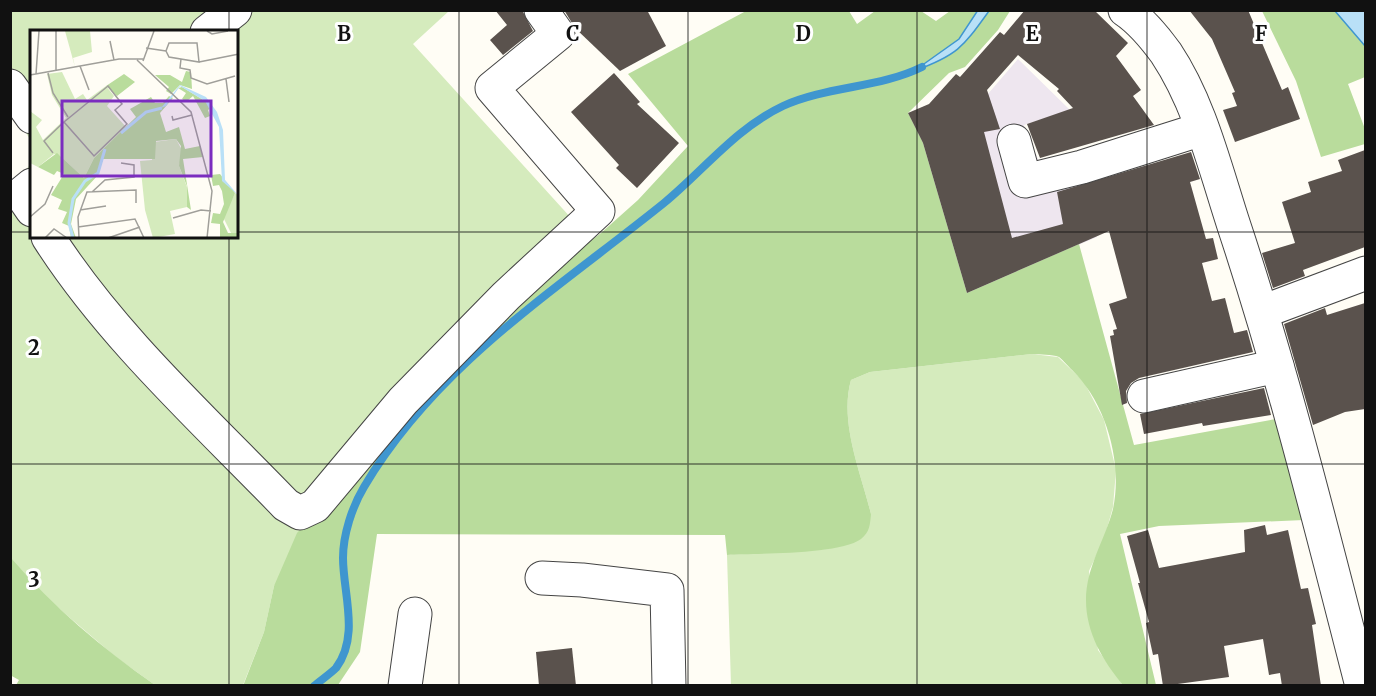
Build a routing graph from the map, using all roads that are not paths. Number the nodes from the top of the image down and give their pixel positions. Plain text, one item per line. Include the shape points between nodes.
1 (235, 10) edge
2 (541, 10) edge
3 (1125, 10) edge
4 (210, 30) edge
5 (10, 86) edge
6 (30, 114) edge
7 (1202, 129) junction
8 (1014, 141) dead end
9 (49, 238) edge
10 (1365, 273) edge
11 (1262, 312) junction
12 (1277, 366) junction
13 (1144, 396) dead end
14 (542, 578) dead end
15 (415, 614) dead end
16 (405, 686) edge
17 (669, 686) edge
18 (1362, 686) edge

1 - 4 street
2 - 9 street via 558,34 492,88 598,212 506,296 411,393 308,510 300,513 286,505 216,434 143,357
3 - 7 street via 1166,54
5 - 6 street
7 - 8 street via 1025,181
7 - 11 street
10 - 11 street
11 - 12 street
12 - 13 street
12 - 18 street
14 - 17 street via 667,590
15 - 16 street

